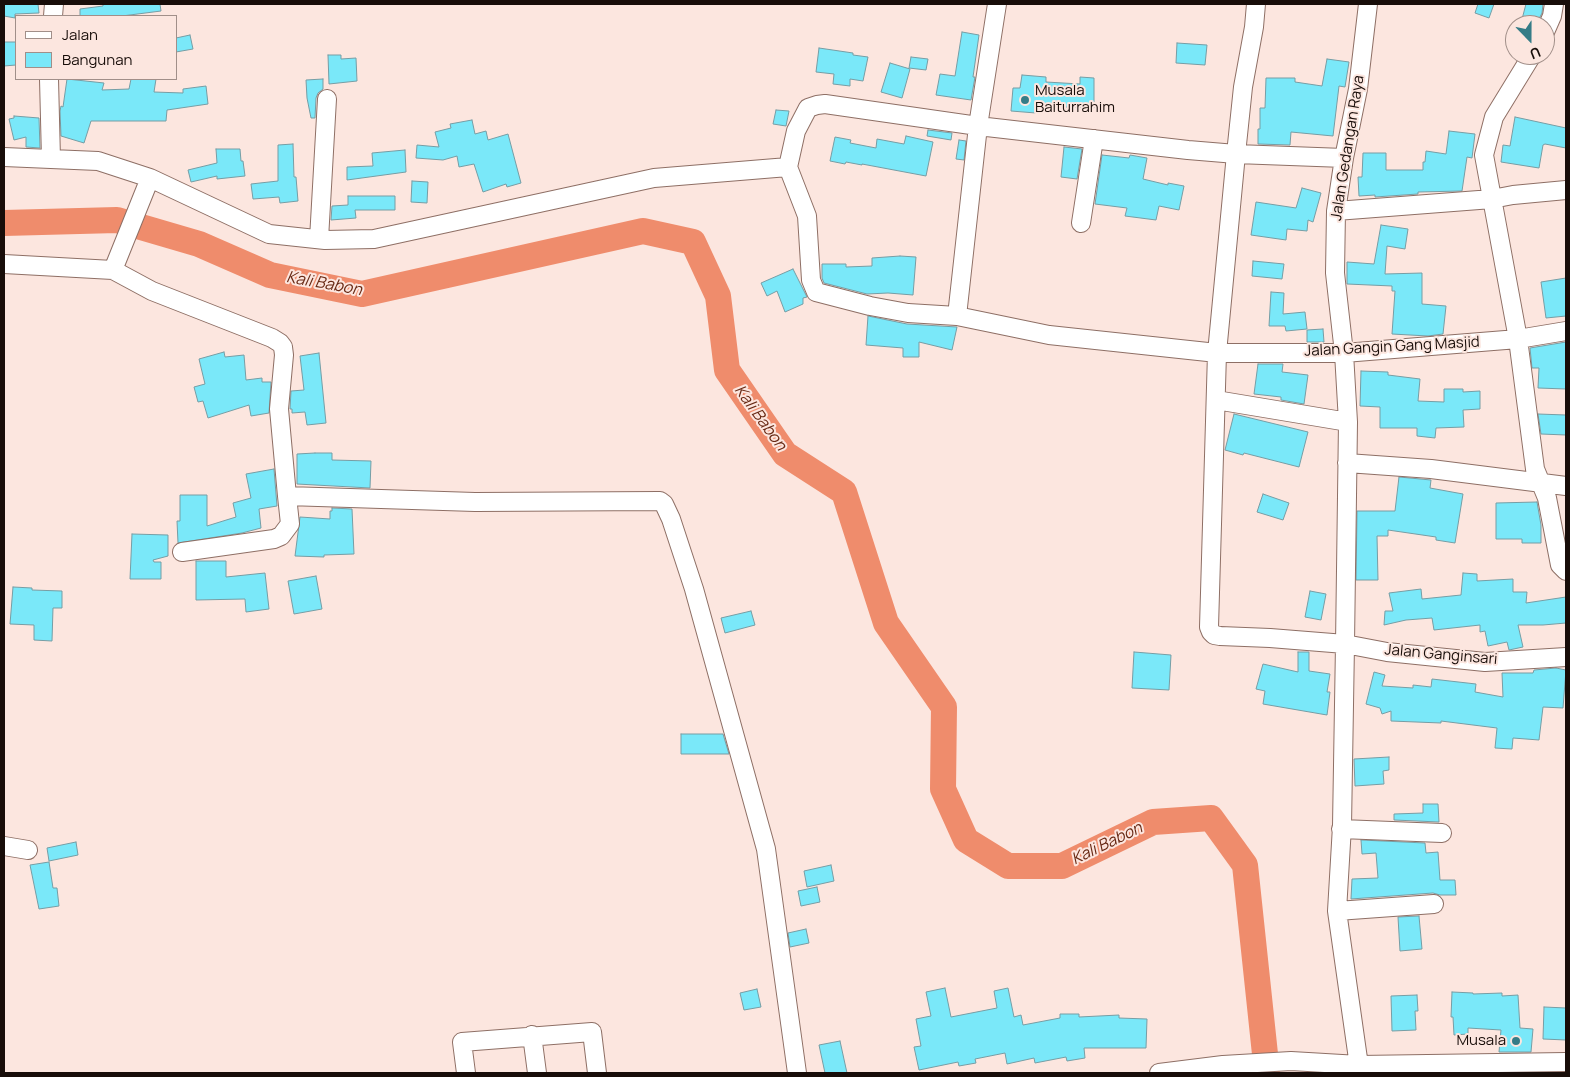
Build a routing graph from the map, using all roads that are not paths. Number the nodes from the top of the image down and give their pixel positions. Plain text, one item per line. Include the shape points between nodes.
1 (997, 4) edge
2 (1256, 4) edge
3 (1368, 4) edge
4 (1526, 65) edge
5 (49, 80) edge
6 (327, 100) dead end
7 (978, 126) junction
8 (1094, 139) junction
9 (1236, 154) junction
10 (4, 157) edge
11 (1344, 158) junction
12 (51, 159) junction
13 (788, 167) junction
14 (147, 184) junction
15 (1566, 190) edge
16 (1492, 199) junction
17 (1336, 211) junction
18 (1081, 223) dead end
19 (319, 239) junction
20 (4, 264) edge
21 (114, 265) junction
22 (957, 316) junction
23 (1566, 331) edge
24 (1518, 339) junction
25 (1217, 353) junction
26 (1344, 353) junction
27 (1216, 400) junction
28 (1348, 422) junction
29 (1347, 463) junction
30 (1540, 482) junction
31 (1566, 486) edge
32 (287, 496) junction
33 (182, 552) dead end
34 (1566, 571) edge
35 (1346, 644) junction
36 (1566, 657) edge
37 (1341, 829) junction
38 (1442, 832) dead end
39 (4, 846) edge
40 (28, 850) dead end
41 (1434, 904) dead end
42 (1337, 911) junction
43 (532, 1036) junction
44 (1566, 1062) edge
45 (1359, 1069) edge
46 (1192, 1071) edge
47 (466, 1073) edge
48 (537, 1073) edge
49 (597, 1073) edge
50 (797, 1073) edge
51 (1159, 1073) edge

1 - 7 street
2 - 9 street
3 - 11 street, Jalan Gedangan Raya via 1358,89
4 - 16 street via 1494,117 1484,155
5 - 12 street
6 - 19 street
7 - 8 street
7 - 13 street via 817,105 808,108 796,131
7 - 22 street
8 - 9 street
8 - 18 street
9 - 11 street
9 - 25 street
10 - 12 street
11 - 17 street, Jalan Gedangan Raya
12 - 14 street via 98,161
13 - 19 street via 654,178 374,239
13 - 22 street, Jalan Gangin Gang Masjid via 806,216 811,280 816,292 908,313
14 - 19 street via 269,234
14 - 21 street
15 - 16 street
16 - 17 street
16 - 24 street
17 - 26 street, Jalan Gedangan Raya via 1336,273
20 - 21 street
21 - 32 street via 152,291 272,338 283,347 279,409
22 - 25 street, Jalan Gangin Gang Masjid via 1049,335
23 - 24 street, Jalan Gangin Gang Masjid
24 - 26 street, Jalan Gangin Gang Masjid
24 - 30 street via 1535,469
25 - 26 street, Jalan Gangin Gang Masjid
25 - 27 street
26 - 28 street, Jalan Gedangan Raya
27 - 28 street
27 - 35 street, Jalan Ganginsari via 1211,632 1220,636
28 - 29 street, Jalan Gedangan Raya
29 - 30 street
29 - 35 street, Jalan Gedangan Raya
30 - 31 street
30 - 34 street via 1547,498 1560,565
32 - 33 street via 290,524 281,536
32 - 50 street via 475,502 660,501 664,504 672,519 694,590 766,849
35 - 36 street, Jalan Ganginsari via 1388,652 1486,662
35 - 37 street, Jalan Gedangan Raya
37 - 38 street
37 - 42 street, Jalan Gedangan Raya
39 - 40 street
41 - 42 street
42 - 45 street, Jalan Gedangan Raya
43 - 47 street via 462,1042
43 - 48 street
43 - 49 street via 592,1032
44 - 45 street
45 - 46 street via 1291,1061 1223,1065
46 - 51 street

